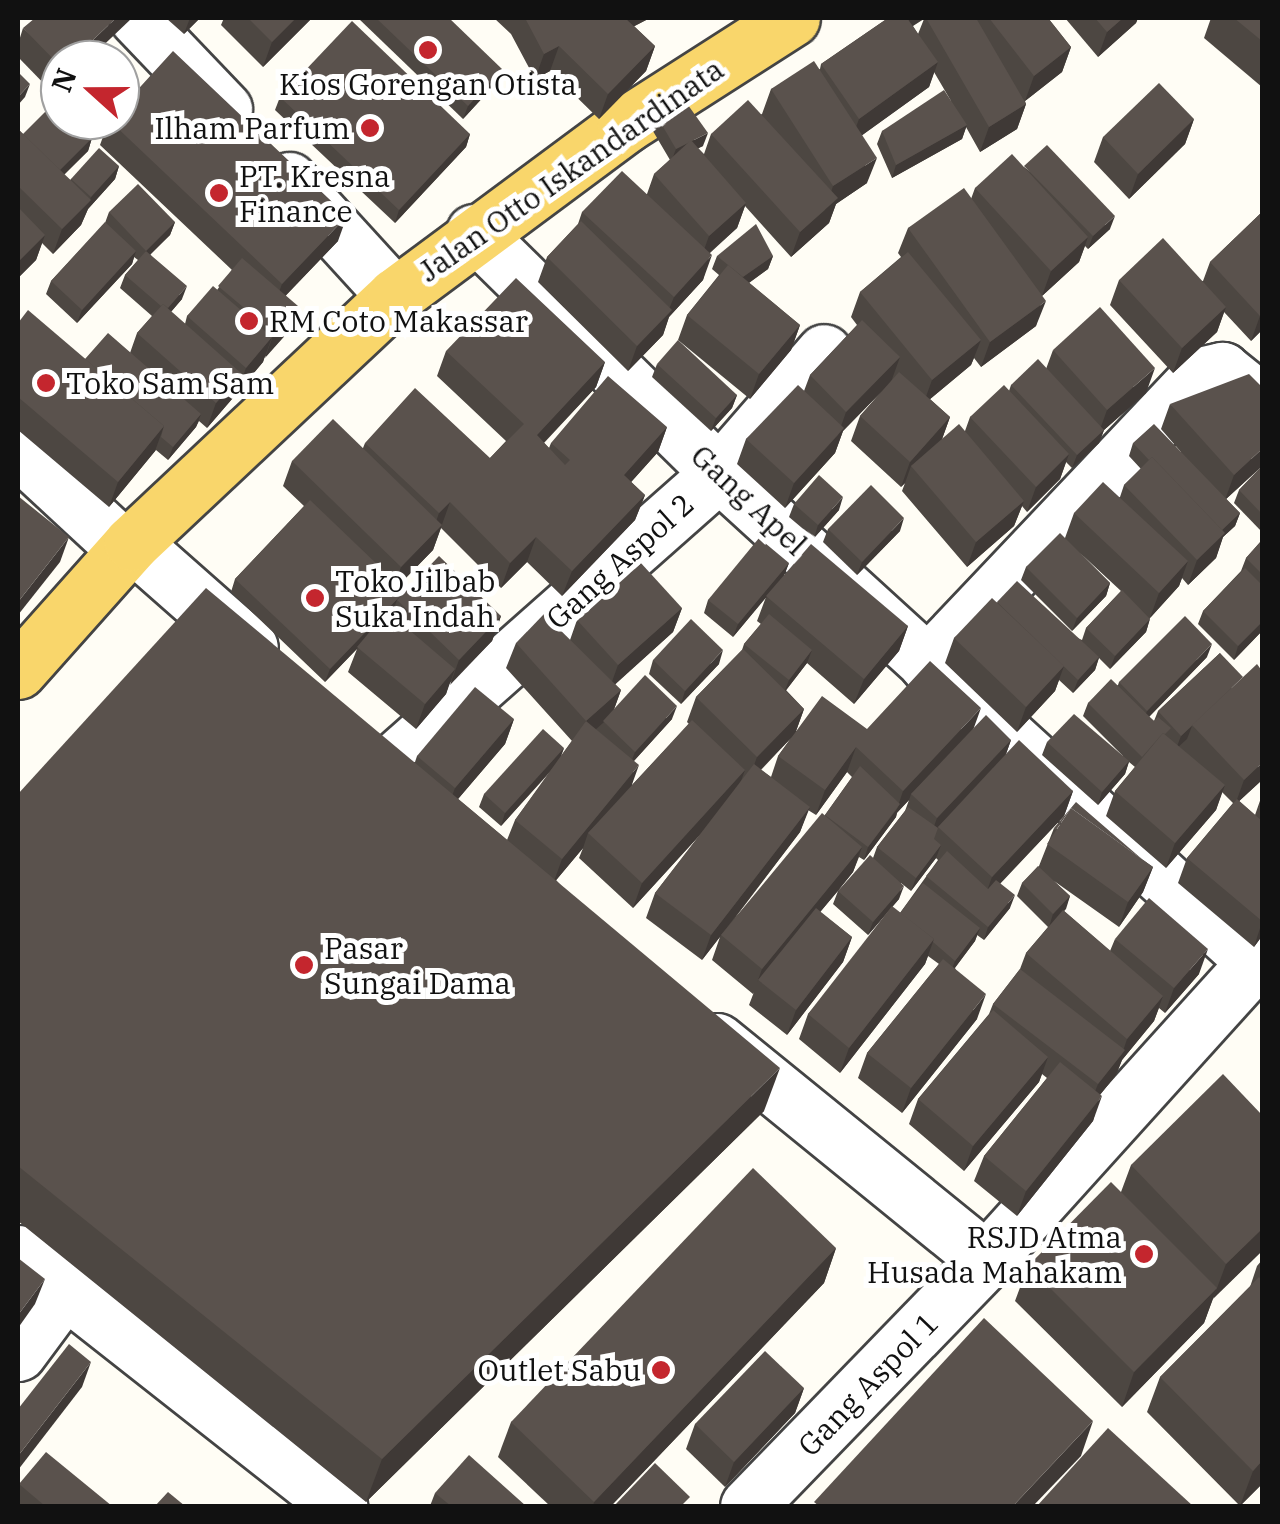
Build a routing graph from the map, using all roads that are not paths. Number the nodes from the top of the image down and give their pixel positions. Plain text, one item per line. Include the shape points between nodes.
1 (136, 18) edge
2 (759, 27) edge
3 (474, 232) junction
4 (395, 296) junction
5 (824, 352) dead end
6 (1262, 402) edge
7 (18, 450) edge
8 (718, 473) junction
9 (129, 546) junction
10 (927, 664) junction
11 (18, 671) edge
12 (290, 683) edge
13 (346, 731) edge
14 (387, 768) junction
15 (433, 806) edge
16 (1259, 958) edge
17 (675, 1006) edge
18 (18, 1253) edge
19 (986, 1260) junction
20 (64, 1290) junction
21 (18, 1353) edge
22 (340, 1506) edge
23 (748, 1506) edge

1 - 4 street
2 - 3 main road, Jalan Otto Iskandardinata
3 - 4 main road, Jalan Otto Iskandardinata
3 - 8 street, Gang Apel
4 - 9 main road, Jalan Otto Iskandardinata
5 - 8 street, Gang Aspol 2
6 - 10 street via 1222,370 1200,375
7 - 9 street
8 - 10 street, Gang Apel
8 - 14 street, Gang Aspol 2
9 - 11 main road, Jalan Otto Iskandardinata
9 - 12 street
10 - 16 street, Gang Apel
13 - 14 street
14 - 15 street
16 - 19 street, Gang Aspol 1
17 - 19 street
18 - 20 street
19 - 23 street, Gang Aspol 1
20 - 21 street
20 - 22 street

